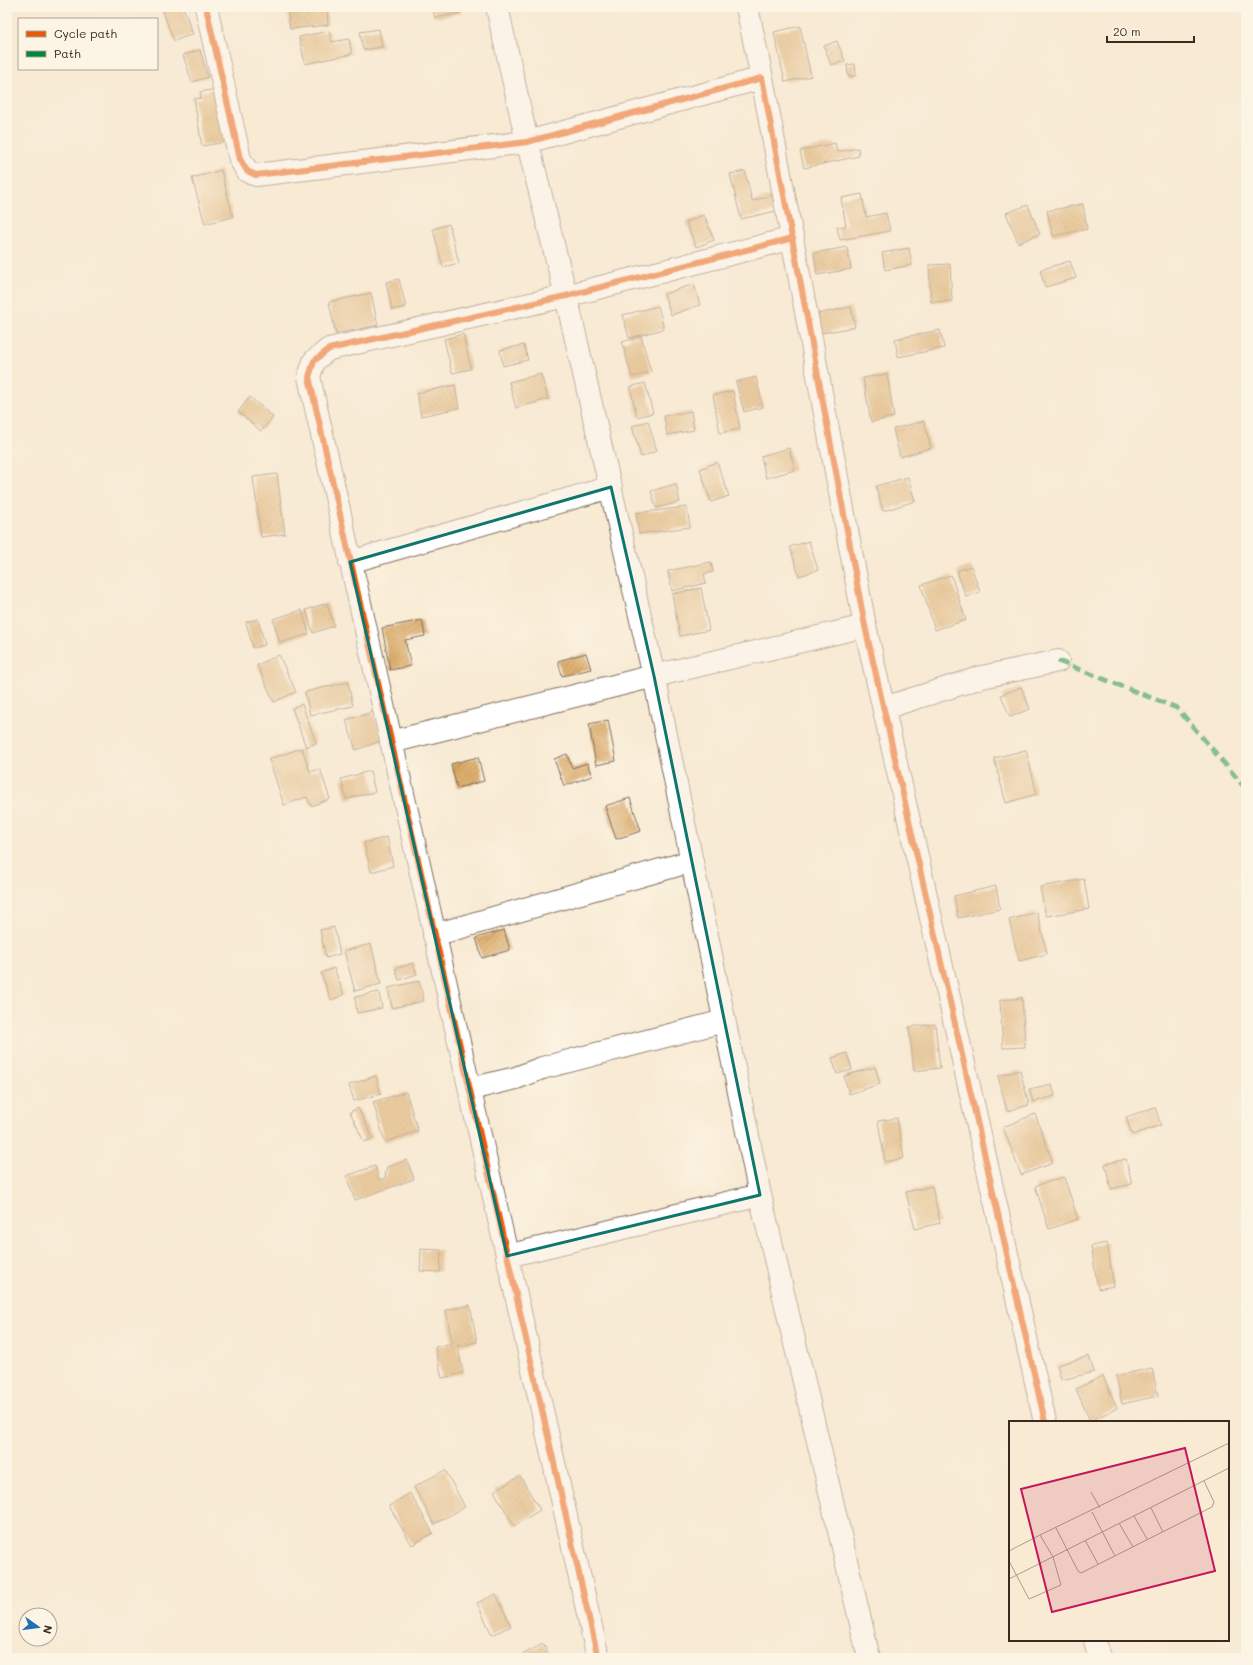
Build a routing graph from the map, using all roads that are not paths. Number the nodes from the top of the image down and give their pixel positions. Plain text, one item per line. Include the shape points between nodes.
1 (206, 7) edge
2 (497, 7) edge
3 (747, 7) edge
4 (762, 78) junction
5 (527, 142) junction
6 (793, 238) junction
7 (566, 296) junction
8 (611, 487) junction
9 (350, 562) junction
10 (865, 626) junction
11 (1058, 661) dead end
12 (654, 676) junction
13 (884, 708) junction
14 (391, 742) junction
15 (692, 861) junction
16 (434, 935) junction
17 (724, 1021) junction
18 (470, 1090) junction
19 (760, 1195) junction
20 (507, 1256) junction
21 (1045, 1421) edge
22 (1095, 1641) edge
23 (598, 1658) edge
24 (870, 1658) edge
25 (1099, 1658) edge

1 - 5 street via 240,159 247,171 256,175
2 - 5 street
3 - 4 street
4 - 5 street
4 - 6 street
5 - 7 street
6 - 7 street
6 - 10 street
7 - 8 street
7 - 9 street via 329,349 314,360 309,377
8 - 9 street
8 - 12 street
9 - 14 street
10 - 12 street
10 - 13 street
11 - 13 street via 982,677
12 - 14 street
12 - 15 street
13 - 21 street
14 - 16 street
15 - 16 street
15 - 17 street
16 - 18 street
17 - 18 street via 542,1068
17 - 19 street
18 - 20 street
19 - 20 street
19 - 24 street
20 - 23 street
22 - 25 street

